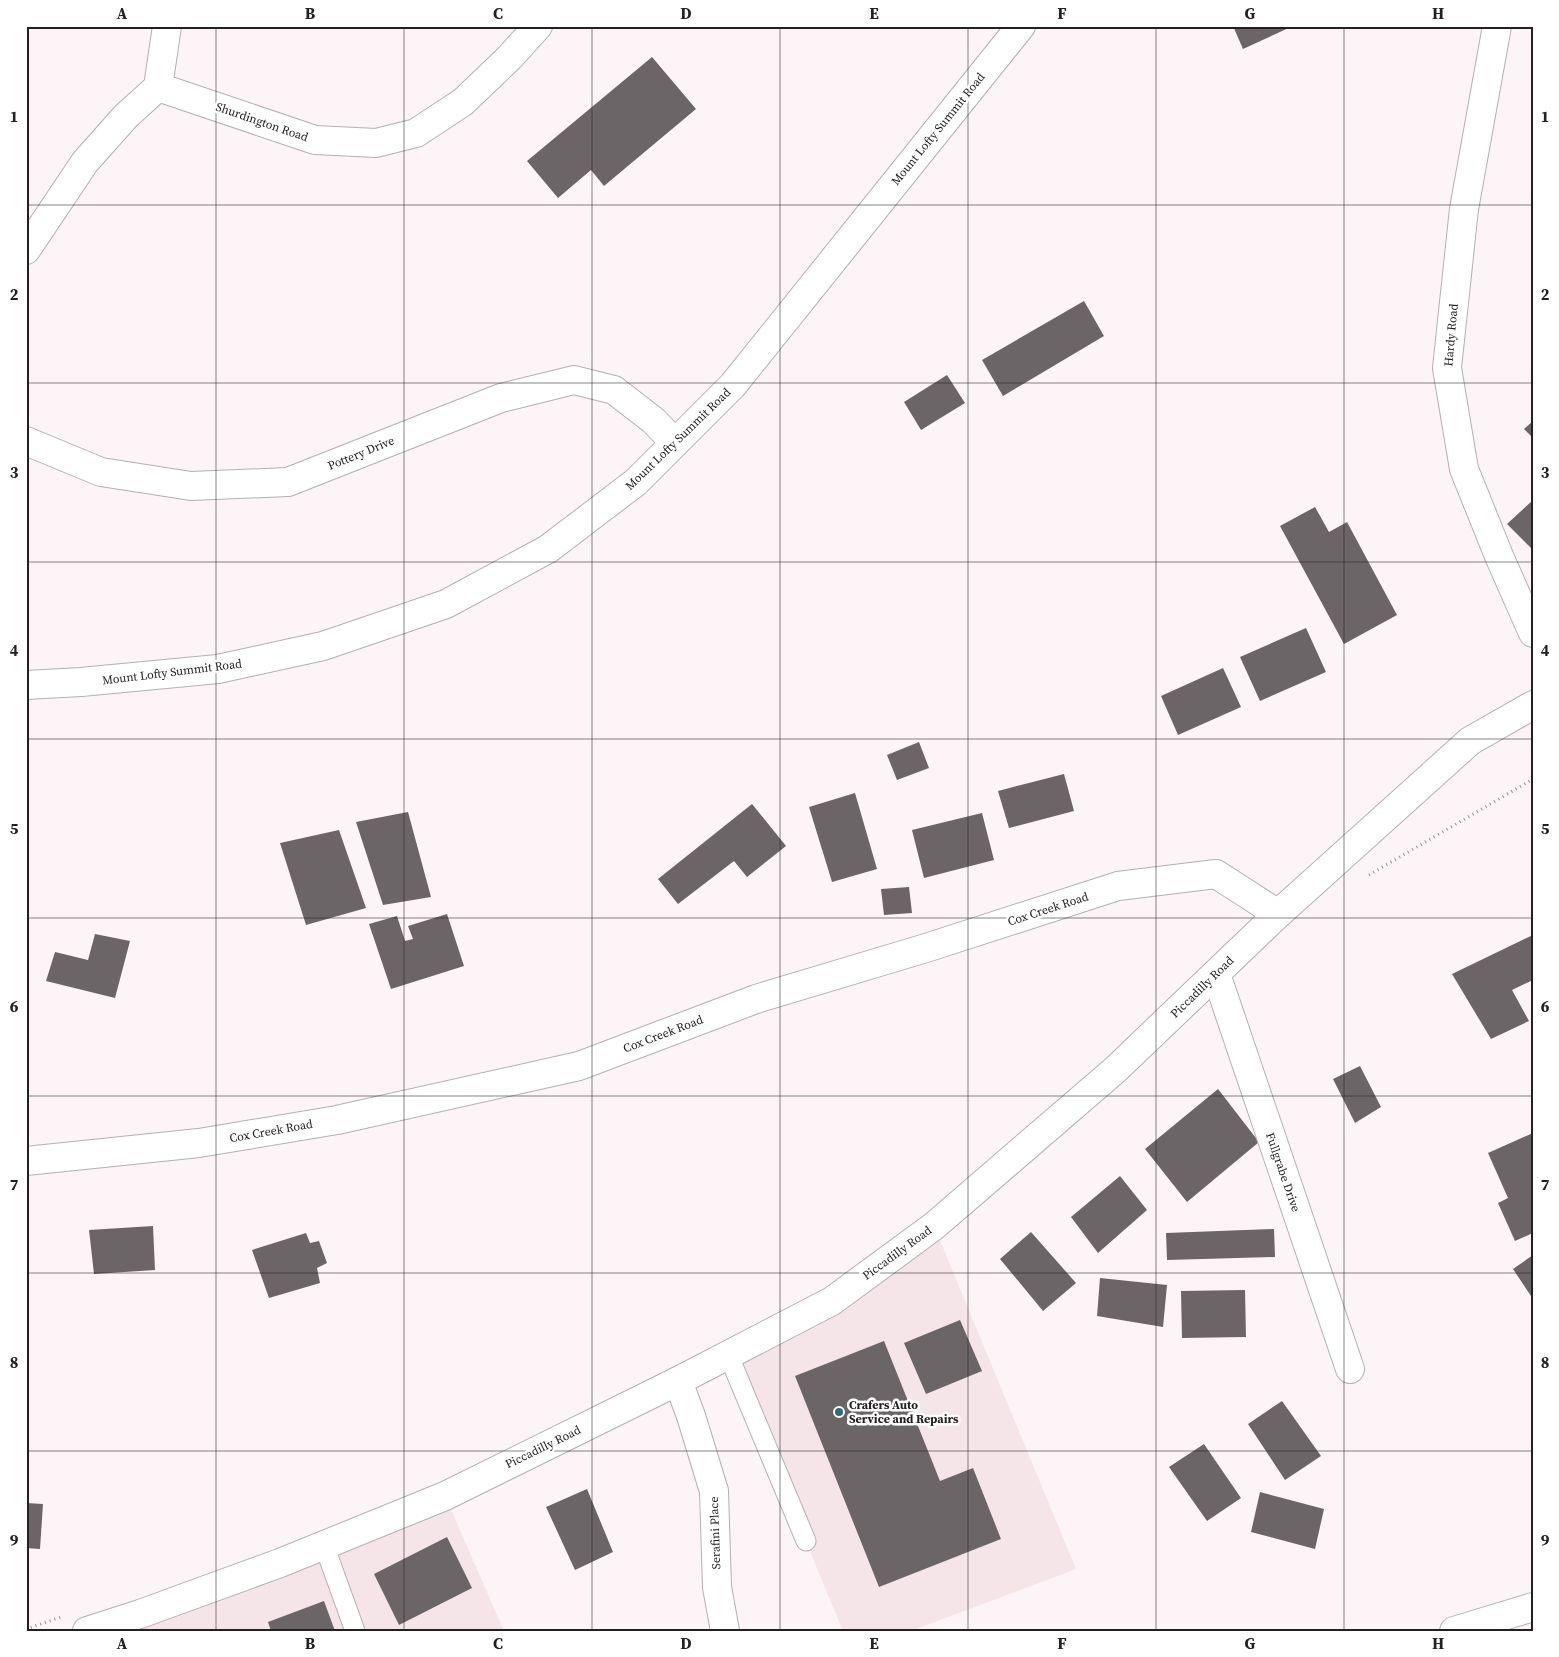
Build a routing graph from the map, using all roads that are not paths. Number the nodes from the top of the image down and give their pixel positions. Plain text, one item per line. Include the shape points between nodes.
1 (167, 26) edge
2 (538, 26) edge
3 (1021, 26) edge
4 (1497, 26) edge
5 (158, 88) junction
6 (26, 250) edge
7 (26, 441) edge
8 (675, 443) junction
9 (1533, 633) edge
10 (26, 685) edge
11 (1533, 705) edge
12 (1278, 914) junction
13 (1216, 974) junction
14 (26, 1161) edge
15 (728, 1354) junction
16 (1350, 1369) dead end
17 (678, 1381) junction
18 (806, 1541) dead end
19 (324, 1545) junction
20 (1533, 1607) edge
21 (140, 1614) junction
22 (87, 1631) edge
23 (106, 1631) edge
24 (355, 1631) edge
25 (725, 1631) edge
26 (1454, 1631) edge

1 - 5 street
2 - 5 street, Shurdington Road via 463,102 416,133 376,143 315,140
3 - 8 street, Mount Lofty Summit Road via 734,385
4 - 9 street, Hardy Road via 1464,208 1447,368 1464,469
5 - 6 street via 126,116 85,162
7 - 8 street, Pottery Drive via 102,472 191,486 288,482 501,398 574,380 614,390 654,421
8 - 10 street, Mount Lofty Summit Road via 636,482 548,549 446,604 323,646 218,668
11 - 12 street, Piccadilly Road via 1470,741
12 - 13 street, Piccadilly Road
12 - 14 street, Cox Creek Road via 1216,874 1118,886 756,999 579,1066 318,1124 199,1143
13 - 15 street, Piccadilly Road via 1115,1070 934,1226 832,1300
13 - 16 street, Fullgrabe Drive
15 - 17 street, Piccadilly Road
15 - 18 lane
17 - 19 street, Piccadilly Road via 445,1496
17 - 25 street, Serafini Place via 714,1491 716,1588
19 - 21 street, Piccadilly Road
19 - 24 lane
20 - 26 street
21 - 22 street, Piccadilly Road
21 - 23 street, Piccadilly Road

